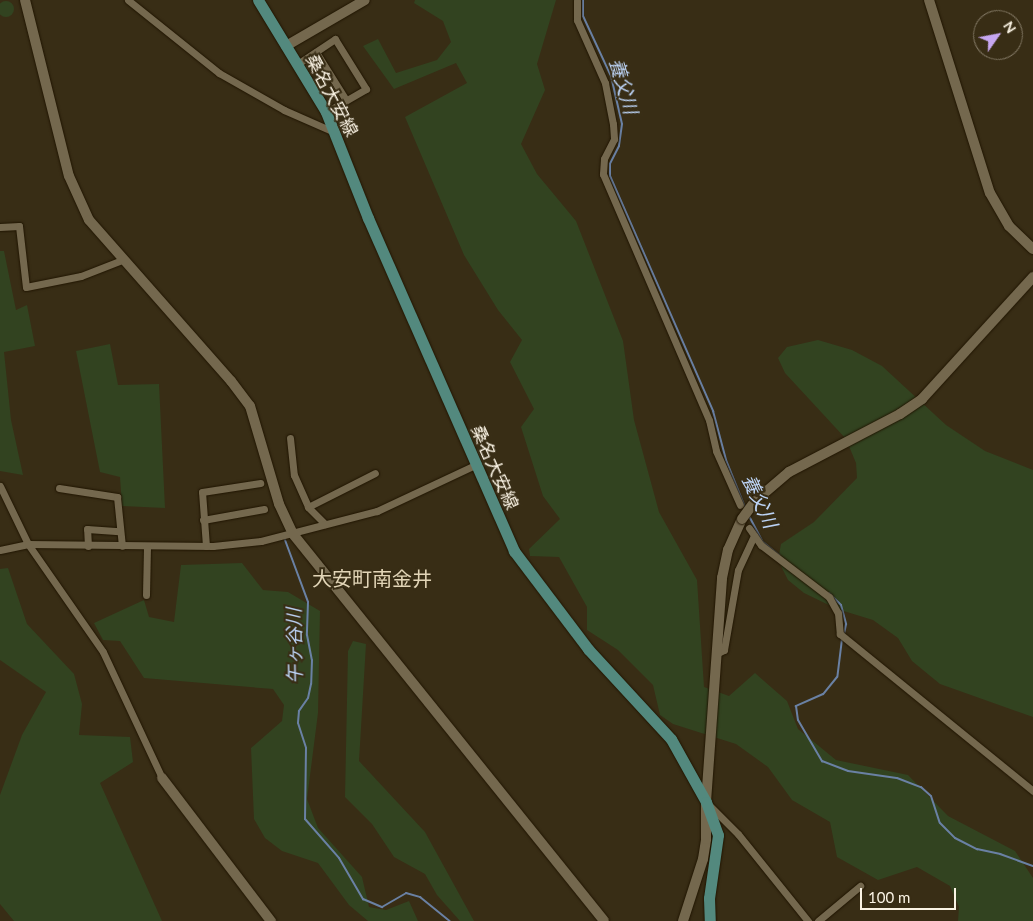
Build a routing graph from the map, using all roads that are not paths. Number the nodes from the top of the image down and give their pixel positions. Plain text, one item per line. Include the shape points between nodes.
1 (25, 0) edge
2 (128, 0) edge
3 (258, 0) edge
4 (365, 0) edge
5 (578, 0) edge
6 (928, 0) edge
7 (286, 46) junction
8 (316, 52) junction
9 (296, 64) junction
10 (346, 100) junction
11 (326, 112) junction
12 (335, 132) junction
13 (0, 227) edge
14 (1033, 249) edge
15 (122, 260) junction
16 (1033, 277) edge
17 (290, 438) dead end
18 (475, 465) junction
19 (375, 473) dead end
20 (260, 483) dead end
21 (0, 486) edge
22 (59, 488) dead end
23 (740, 505) dead end
24 (308, 507) junction
25 (264, 509) dead end
26 (203, 520) junction
27 (325, 524) junction
28 (750, 528) dead end
29 (119, 530) junction
30 (293, 534) junction
31 (754, 536) junction
32 (28, 544) junction
33 (88, 546) junction
34 (122, 546) junction
35 (206, 546) junction
36 (147, 547) junction
37 (0, 550) edge
38 (146, 596) dead end
39 (716, 651) junction
40 (162, 778) joint
41 (1033, 791) edge
42 (706, 802) junction
43 (860, 886) dead end
44 (271, 921) edge
45 (604, 921) edge
46 (683, 921) edge
47 (710, 921) edge
48 (808, 921) edge
49 (818, 921) edge

1 - 15 street via 69,176 89,220
2 - 12 street via 219,73 284,110
3 - 7 main road, 桑名大安線
4 - 7 street
5 - 23 street via 577,20 605,83 613,124 614,139 604,160 603,174 709,420 716,451
6 - 14 street via 990,193 1009,226
7 - 9 main road, 桑名大安線
8 - 9 street
8 - 10 street
8 - 10 street via 335,39 366,89
9 - 11 main road, 桑名大安線
10 - 11 street
11 - 12 main road, 桑名大安線
12 - 18 main road, 桑名大安線
13 - 15 street via 19,226 26,287 82,276
15 - 30 street via 250,406 279,504
16 - 39 street, bridge via 938,385 890,420 788,472 768,487 749,508 737,526 725,559
17 - 24 street via 294,475
18 - 27 street via 405,500
18 - 42 main road, 桑名大安線 via 522,567 619,686 671,739
19 - 24 street
20 - 26 street via 202,492
21 - 32 street
22 - 29 street via 117,497
24 - 27 street
25 - 26 street
26 - 35 street
27 - 30 street
28 - 31 street
29 - 33 street via 87,529
29 - 34 street
30 - 35 street via 242,545
30 - 45 street
31 - 39 street via 738,570 724,650
31 - 41 street via 761,545 829,597 838,613 840,634
32 - 33 street
32 - 37 street
32 - 40 street via 103,652
33 - 34 street
34 - 36 street
35 - 36 street
36 - 38 street
39 - 42 street
40 - 44 street
42 - 46 street via 703,859
42 - 47 main road, 桑名大安線 via 718,834 709,898
42 - 48 street via 738,834
43 - 49 street

